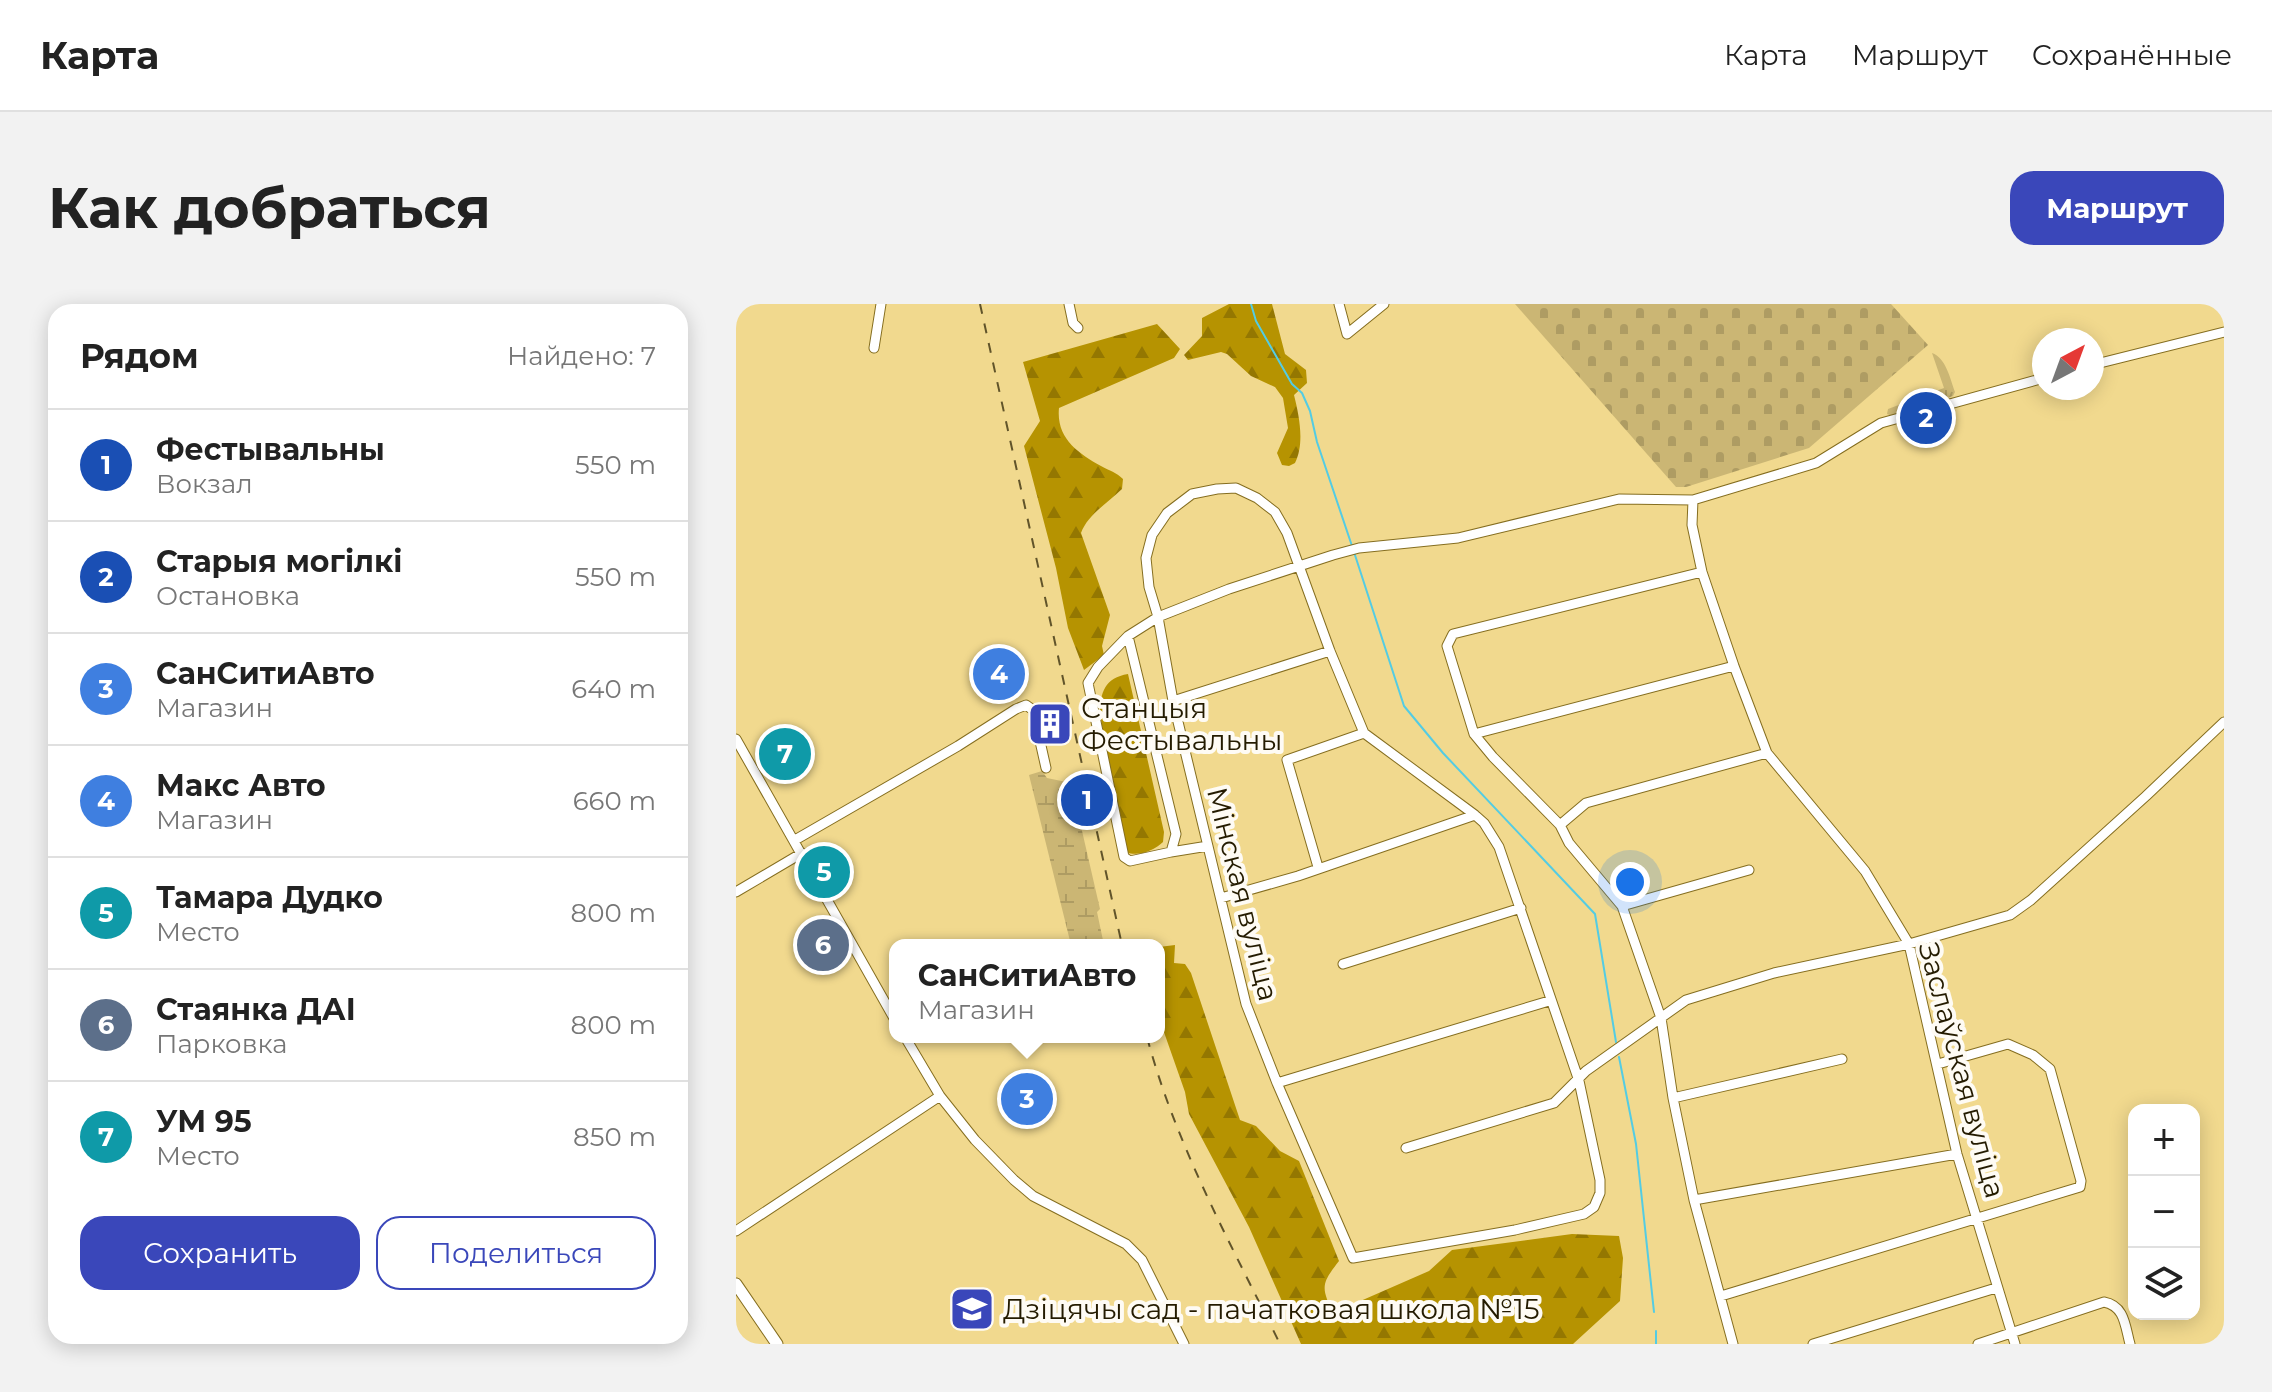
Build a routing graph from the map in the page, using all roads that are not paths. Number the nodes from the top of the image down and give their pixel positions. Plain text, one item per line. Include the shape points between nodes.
1 (881, 304) edge
2 (1069, 304) edge
3 (1339, 304) edge
4 (1384, 304) edge
5 (1078, 328) dead end
6 (2224, 332) edge
7 (874, 348) dead end
8 (2104, 362) edge
9 (2032, 381) edge
10 (1693, 500) junction
11 (1299, 567) junction
12 (1702, 572) junction
13 (1158, 617) junction
14 (1128, 636) junction
15 (1330, 651) junction
16 (1734, 666) junction
17 (1173, 701) junction
18 (2224, 722) edge
19 (1364, 733) junction
20 (1474, 734) junction
21 (736, 739) edge
22 (1767, 753) junction
23 (1046, 768) dead end
24 (1475, 815) junction
25 (1560, 825) junction
26 (795, 840) junction
27 (1208, 846) junction
28 (1171, 852) junction
29 (802, 853) junction
30 (1318, 867) junction
31 (1749, 870) dead end
32 (736, 892) edge
33 (1221, 898) junction
34 (1622, 906) junction
35 (1521, 908) junction
36 (1909, 944) junction
37 (1343, 964) dead end
38 (1549, 1001) junction
39 (889, 1009) edge
40 (1661, 1018) junction
41 (909, 1043) edge
42 (1842, 1059) dead end
43 (1938, 1064) junction
44 (1579, 1081) junction
45 (1277, 1083) junction
46 (940, 1096) junction
47 (1673, 1098) junction
48 (1406, 1148) dead end
49 (1957, 1154) junction
50 (1694, 1200) junction
51 (1978, 1217) junction
52 (736, 1231) edge
53 (736, 1284) edge
54 (1996, 1288) junction
55 (1721, 1296) junction
56 (2011, 1333) junction
57 (777, 1344) edge
58 (1184, 1344) edge
59 (1733, 1344) edge
60 (1813, 1344) edge
61 (1978, 1344) edge
62 (2015, 1344) edge
63 (2130, 1344) edge

1 - 7 street
2 - 5 street
3 - 4 street via 1347,334
6 - 8 street
9 - 10 street via 1881,423 1816,463
10 - 11 street via 1619,499 1458,538 1359,548
10 - 12 street, Заслаўская вуліца via 1692,525
11 - 13 street
11 - 13 street, Мінская вуліца via 1275,512 1257,498 1236,488 1192,494 1167,513 1152,535 1146,558
11 - 15 street
12 - 16 street, Заслаўская вуліца
12 - 20 street via 1453,634 1447,646
13 - 14 street
13 - 17 street, Мінская вуліца
14 - 28 street via 1176,834
14 - 28 street via 1088,683 1093,714 1125,860
15 - 17 street
15 - 19 street
16 - 20 street
16 - 22 street, Заслаўская вуліца
17 - 27 street, Мінская вуліца
18 - 36 street via 2010,915
19 - 24 street
19 - 30 street via 1287,760
20 - 25 street
21 - 26 street
22 - 25 street via 1586,803
22 - 36 street, Заслаўская вуліца via 1865,871
23 - 26 street via 1033,710 1026,705
24 - 30 street
24 - 35 street via 1499,847
25 - 34 street
26 - 29 street
27 - 28 street
27 - 33 street, Мінская вуліца
29 - 32 street
29 - 39 street
30 - 33 street
31 - 34 street
33 - 45 street, Мінская вуліца via 1246,1004
34 - 40 street
35 - 37 street
35 - 38 street
36 - 40 street via 1759,978 1686,1000
36 - 43 street, Заслаўская вуліца
38 - 44 street
38 - 45 street
40 - 44 street
40 - 47 street
41 - 46 street
42 - 47 street
43 - 49 street, Заслаўская вуліца
43 - 51 street via 2008,1044 2033,1055 2050,1069 2081,1181 2080,1187
44 - 45 street, Мінская вуліца via 1600,1180 1594,1207 1515,1230 1353,1258
44 - 48 street via 1554,1103
46 - 52 street
46 - 58 street via 975,1140 1033,1196 1126,1244 1142,1260
47 - 50 street
49 - 50 street
49 - 51 street, Заслаўская вуліца
50 - 55 street
51 - 54 street, Заслаўская вуліца
51 - 55 street
53 - 57 main road
54 - 56 street, Заслаўская вуліца
54 - 60 street
55 - 59 street
56 - 61 street
56 - 62 street, Заслаўская вуліца
56 - 63 street via 2104,1302 2120,1310

